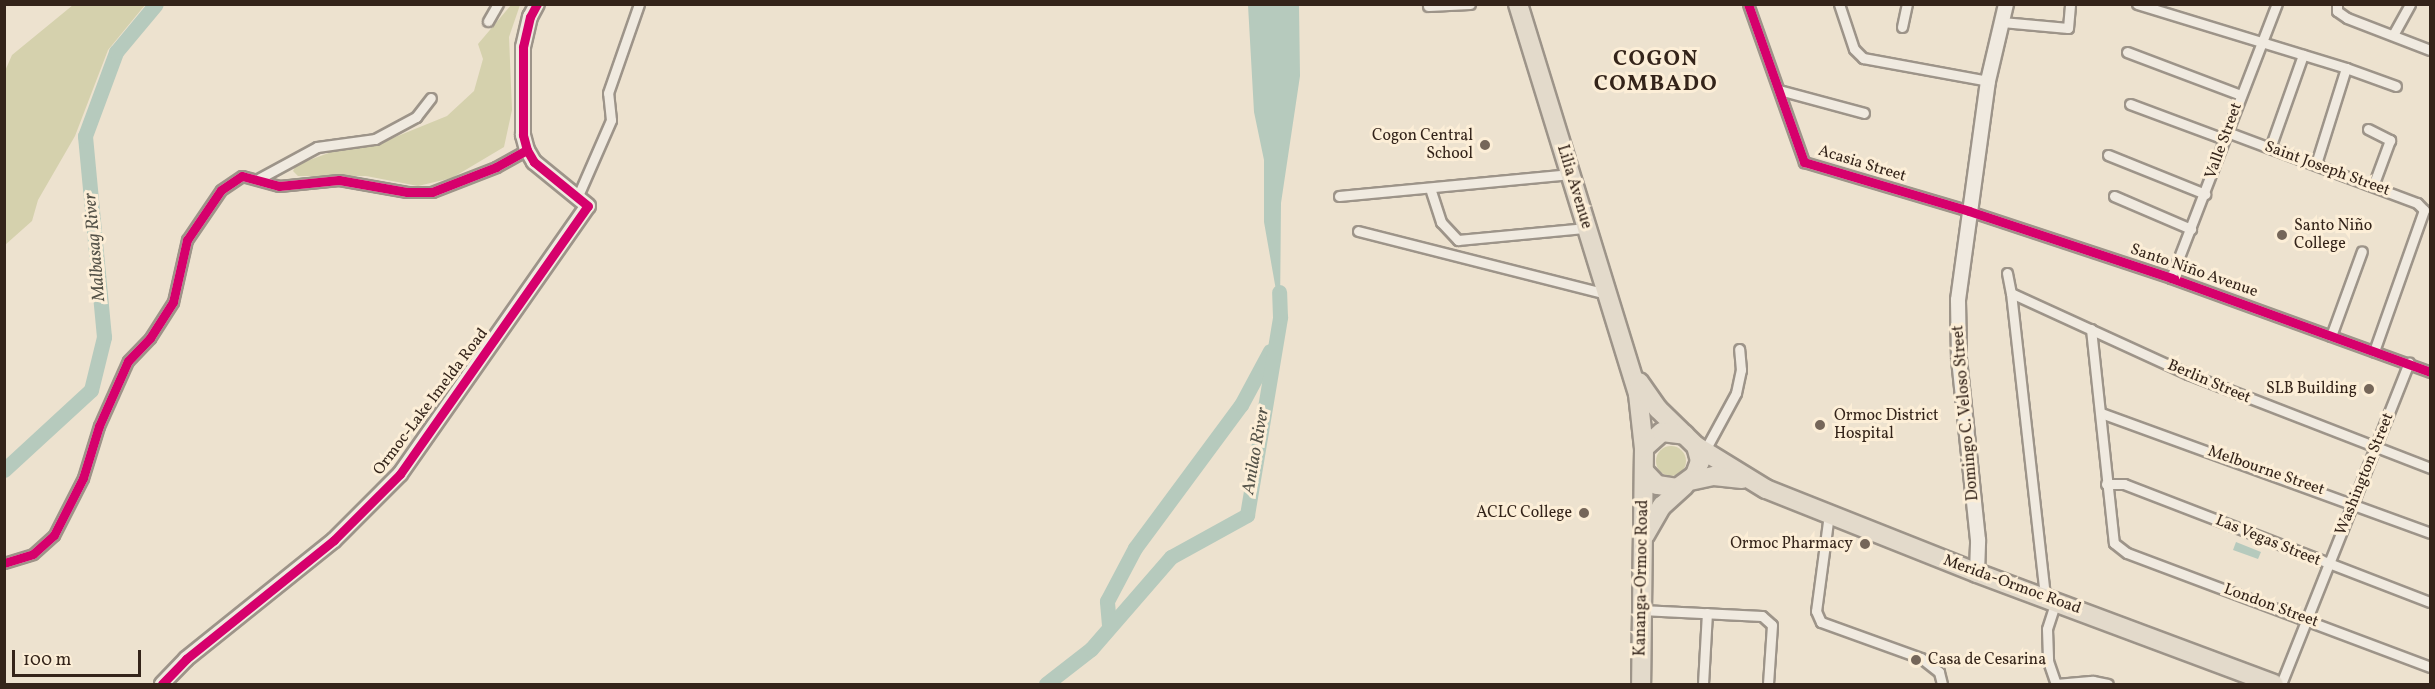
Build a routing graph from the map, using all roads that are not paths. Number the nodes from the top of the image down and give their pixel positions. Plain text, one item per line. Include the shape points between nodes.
1 (498, 4) edge
2 (537, 4) edge
3 (639, 4) edge
4 (1470, 4) edge
5 (1518, 4) edge
6 (1748, 4) edge
7 (1839, 4) edge
8 (1907, 4) edge
9 (2006, 4) edge
10 (2070, 4) edge
11 (2137, 4) edge
12 (2277, 4) edge
13 (2337, 4) edge
14 (2410, 4) edge
15 (1428, 6) dead end
16 (488, 21) dead end
17 (2002, 22) junction
18 (1902, 27) dead end
19 (2393, 35) junction
20 (2262, 43) junction
21 (2430, 50) edge
22 (2127, 52) dead end
23 (2303, 55) junction
24 (2346, 68) junction
25 (1988, 81) junction
26 (2396, 86) dead end
27 (1779, 90) junction
28 (2241, 95) junction
29 (431, 98) dead end
30 (2130, 104) dead end
31 (1864, 113) dead end
32 (2368, 129) dead end
33 (2226, 136) junction
34 (2270, 148) junction
35 (527, 150) junction
36 (2108, 155) dead end
37 (2316, 164) junction
38 (1571, 174) junction
39 (260, 178) junction
40 (2373, 186) junction
41 (1430, 188) junction
42 (2205, 194) junction
43 (1339, 196) dead end
44 (2114, 196) dead end
45 (583, 202) junction
46 (1969, 211) junction
47 (1586, 228) junction
48 (2191, 229) junction
49 (1358, 231) dead end
50 (2362, 251) dead end
51 (2007, 273) dead end
52 (2171, 278) junction
53 (2011, 293) junction
54 (1607, 294) junction
55 (2091, 329) junction
56 (2331, 336) junction
57 (1739, 349) dead end
58 (2374, 351) junction
59 (2409, 363) junction
60 (1632, 370) junction
61 (2430, 372) edge
62 (2101, 413) junction
63 (1695, 444) junction
64 (2376, 447) junction
65 (1644, 448) junction
66 (2430, 468) edge
67 (1644, 471) junction
68 (1751, 482) junction
69 (1687, 483) junction
70 (2106, 484) junction
71 (2354, 502) junction
72 (1829, 513) junction
73 (2430, 532) edge
74 (1644, 540) junction
75 (4, 563) edge
76 (2328, 565) junction
77 (1977, 573) junction
78 (2050, 599) junction
79 (2430, 602) edge
80 (1641, 610) junction
81 (1707, 613) junction
82 (2307, 620) junction
83 (2430, 667) edge
84 (2262, 682) edge
85 (162, 684) edge
86 (1641, 684) edge
87 (1702, 684) edge
88 (1768, 684) edge
89 (1942, 684) edge
90 (2056, 684) edge
91 (2109, 684) edge
92 (2281, 684) edge

1 - 16 street
2 - 35 street via 524,46 523,135
3 - 45 street via 609,93 611,120
4 - 15 street
5 - 38 highway, Lilia Avenue
6 - 27 street, Acasia Street
7 - 25 street via 1854,49 1863,58
8 - 18 street
9 - 17 street, Domingo C. Veloso Street
10 - 17 street via 2068,28
11 - 20 street
12 - 20 street, Valle Street
13 - 19 street via 2337,11 2347,18
14 - 19 street
17 - 25 street, Domingo C. Veloso Street
19 - 21 street
20 - 23 street
20 - 28 street, Valle Street
22 - 28 street
23 - 24 street
23 - 34 street
24 - 26 street
24 - 37 street
25 - 46 street, Domingo C. Veloso Street
27 - 31 street
27 - 46 street, Acasia Street via 1804,162
28 - 33 street, Valle Street
29 - 39 street via 416,117 375,139 317,147
30 - 33 street, Saint Joseph Street
32 - 40 street via 2390,140
33 - 34 street, Saint Joseph Street
33 - 42 street, Valle Street
34 - 37 street, Saint Joseph Street
35 - 39 street via 432,192 407,192 339,180 279,186
35 - 45 street via 534,162
36 - 42 street
37 - 40 street, Saint Joseph Street
38 - 41 street
38 - 47 highway, Lilia Avenue
39 - 75 street via 242,176 221,190 201,218 187,240 174,302 150,338 128,361 99,426 83,478 54,535 33,554
40 - 58 street, Saint Joseph Street via 2417,203 2424,210
41 - 43 street
41 - 47 street via 1441,222 1458,240
42 - 48 street, Valle Street
44 - 48 street
45 - 85 street, Ormoc-Lake Imelda Road via 400,474 334,540 186,659
46 - 52 street, Santo Niño Avenue
46 - 77 street, Domingo C. Veloso Street via 1958,300 1959,358 1978,540
47 - 54 highway, Lilia Avenue
48 - 52 street, Valle Street
49 - 54 street
50 - 56 street
51 - 53 street
52 - 56 street, Santo Niño Avenue
53 - 55 street, Berlin Street
53 - 78 street
54 - 60 highway, Lilia Avenue
55 - 62 street
55 - 64 street, Berlin Street via 2188,374
56 - 58 street, Santo Niño Avenue
57 - 63 street via 1741,370 1736,393
58 - 59 street, Santo Niño Avenue
59 - 61 street, Santo Niño Avenue
59 - 64 street, Washington Street
60 - 63 highway, Merida-Ormoc Road via 1658,409
60 - 65 highway
62 - 70 street
62 - 71 street, Melbourne Street
63 - 65 highway via 1662,432
63 - 68 highway, Merida-Ormoc Road
63 - 69 highway via 1699,469
64 - 66 street, Berlin Street
64 - 71 street, Washington Street
65 - 67 highway
67 - 69 highway via 1652,482 1664,488
67 - 74 highway, Kananga-Ormoc Road
68 - 69 highway, Merida-Ormoc Road via 1722,476
68 - 72 highway, Merida-Ormoc Road
69 - 74 highway via 1655,515
70 - 76 street, Las Vegas Street via 2124,484
70 - 82 street, London Street via 2114,543 2127,553
71 - 73 street, Melbourne Street
71 - 76 street, Washington Street
72 - 77 highway, Merida-Ormoc Road
72 - 89 street via 1816,611 1821,622 1921,658 1939,672
74 - 80 highway, Kananga-Ormoc Road
76 - 79 street, Las Vegas Street
76 - 82 street, Washington Street
77 - 78 highway, Merida-Ormoc Road
78 - 84 highway, Merida-Ormoc Road
78 - 90 street via 2048,662
80 - 81 street
80 - 86 highway, Kananga-Ormoc Road
81 - 87 street
81 - 88 street via 1762,616 1772,625
82 - 83 street, London Street
82 - 92 street, Washington Street
90 - 91 street

